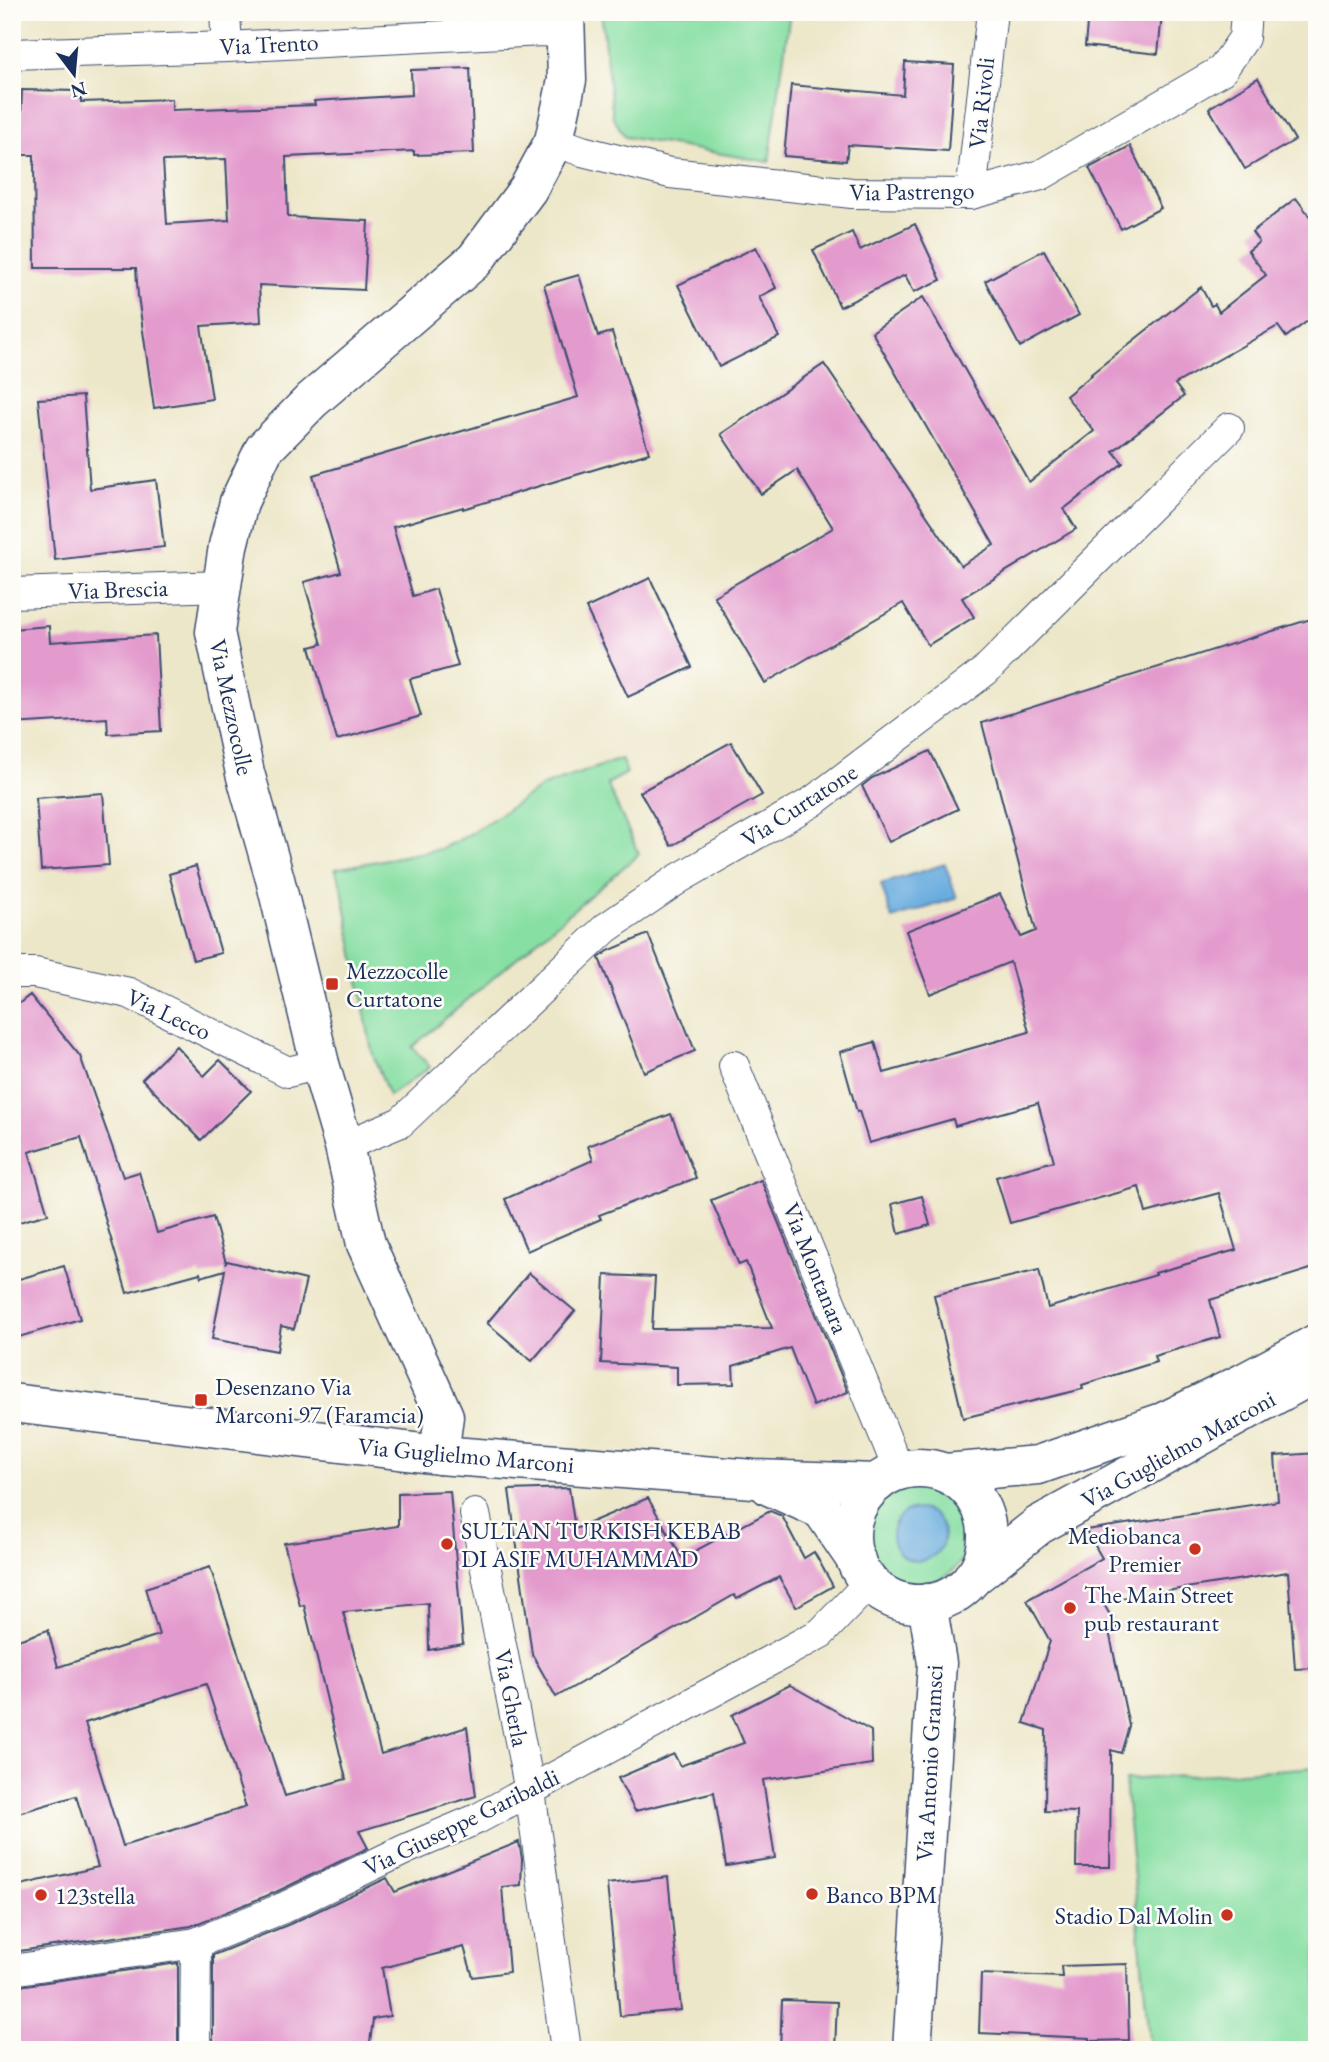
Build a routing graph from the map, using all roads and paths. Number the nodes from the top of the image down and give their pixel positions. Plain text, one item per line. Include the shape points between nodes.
1 (225, 12) edge
2 (992, 12) edge
3 (1247, 12) edge
4 (566, 23) edge
5 (227, 47) junction
6 (12, 54) edge
7 (554, 141) junction
8 (971, 194) junction
9 (1229, 428) dead end
10 (223, 586) junction
11 (12, 593) edge
12 (12, 973) edge
13 (320, 1064) junction
14 (734, 1066) dead end
15 (344, 1146) junction
16 (1317, 1343) edge
17 (1317, 1372) edge
18 (12, 1403) edge
19 (439, 1455) junction
20 (945, 1473) junction
21 (888, 1477) junction
22 (754, 1479) junction
23 (475, 1514) dead end
24 (863, 1571) junction
25 (972, 1578) junction
26 (927, 1603) junction
27 (530, 1791) junction
28 (196, 1943) junction
29 (12, 1970) edge
30 (195, 2050) edge
31 (566, 2050) edge
32 (912, 2050) edge

1 - 5 street
2 - 8 street, Via Rivoli
3 - 8 street, Via Pastrengo via 1244,38 1222,70 1041,175
4 - 5 street, Via Trento via 542,31
4 - 7 main road, Via Mezzocolle via 567,80
5 - 6 street, Via Trento
7 - 8 street, Via Pastrengo via 670,173 852,193
7 - 10 main road, Via Mezzocolle via 528,189 475,260 312,400 264,449 239,502
9 - 15 street, Via Curtatone via 985,671 813,802 632,909 401,1122
10 - 11 street, Via Brescia
10 - 13 main road, Via Mezzocolle via 217,645 245,774
12 - 13 street, Via Lecco via 35,973 129,993 288,1072
13 - 15 main road, Via Mezzocolle
14 - 21 street, Via Montanara
15 - 19 main road, Via Mezzocolle via 366,1244 444,1416
16 - 20 main road, Via Guglielmo Marconi via 1163,1422 1038,1465
17 - 25 main road, Via Guglielmo Marconi via 1039,1525
18 - 19 main road, Via Guglielmo Marconi
19 - 22 main road, Via Guglielmo Marconi
20 - 21 main road, Via Guglielmo Marconi via 914,1468
20 - 25 main road, Via Guglielmo Marconi via 963,1483 985,1518 983,1559
21 - 22 main road, Via Guglielmo Marconi
21 - 24 main road via 863,1498 854,1518 851,1539
22 - 24 main road, Via Guglielmo Marconi via 822,1510
23 - 27 street, Via Gherla
24 - 26 main road, Via Guglielmo Marconi via 887,1596
24 - 27 street, Via Giuseppe Garibaldi via 821,1633
25 - 26 main road, Via Guglielmo Marconi via 952,1595
26 - 32 main road, Via Antonio Gramsci via 937,1663
27 - 28 street, Via Giuseppe Garibaldi via 284,1908
27 - 31 street, Via Gherla
28 - 29 street, Via Giuseppe Garibaldi
28 - 30 street

